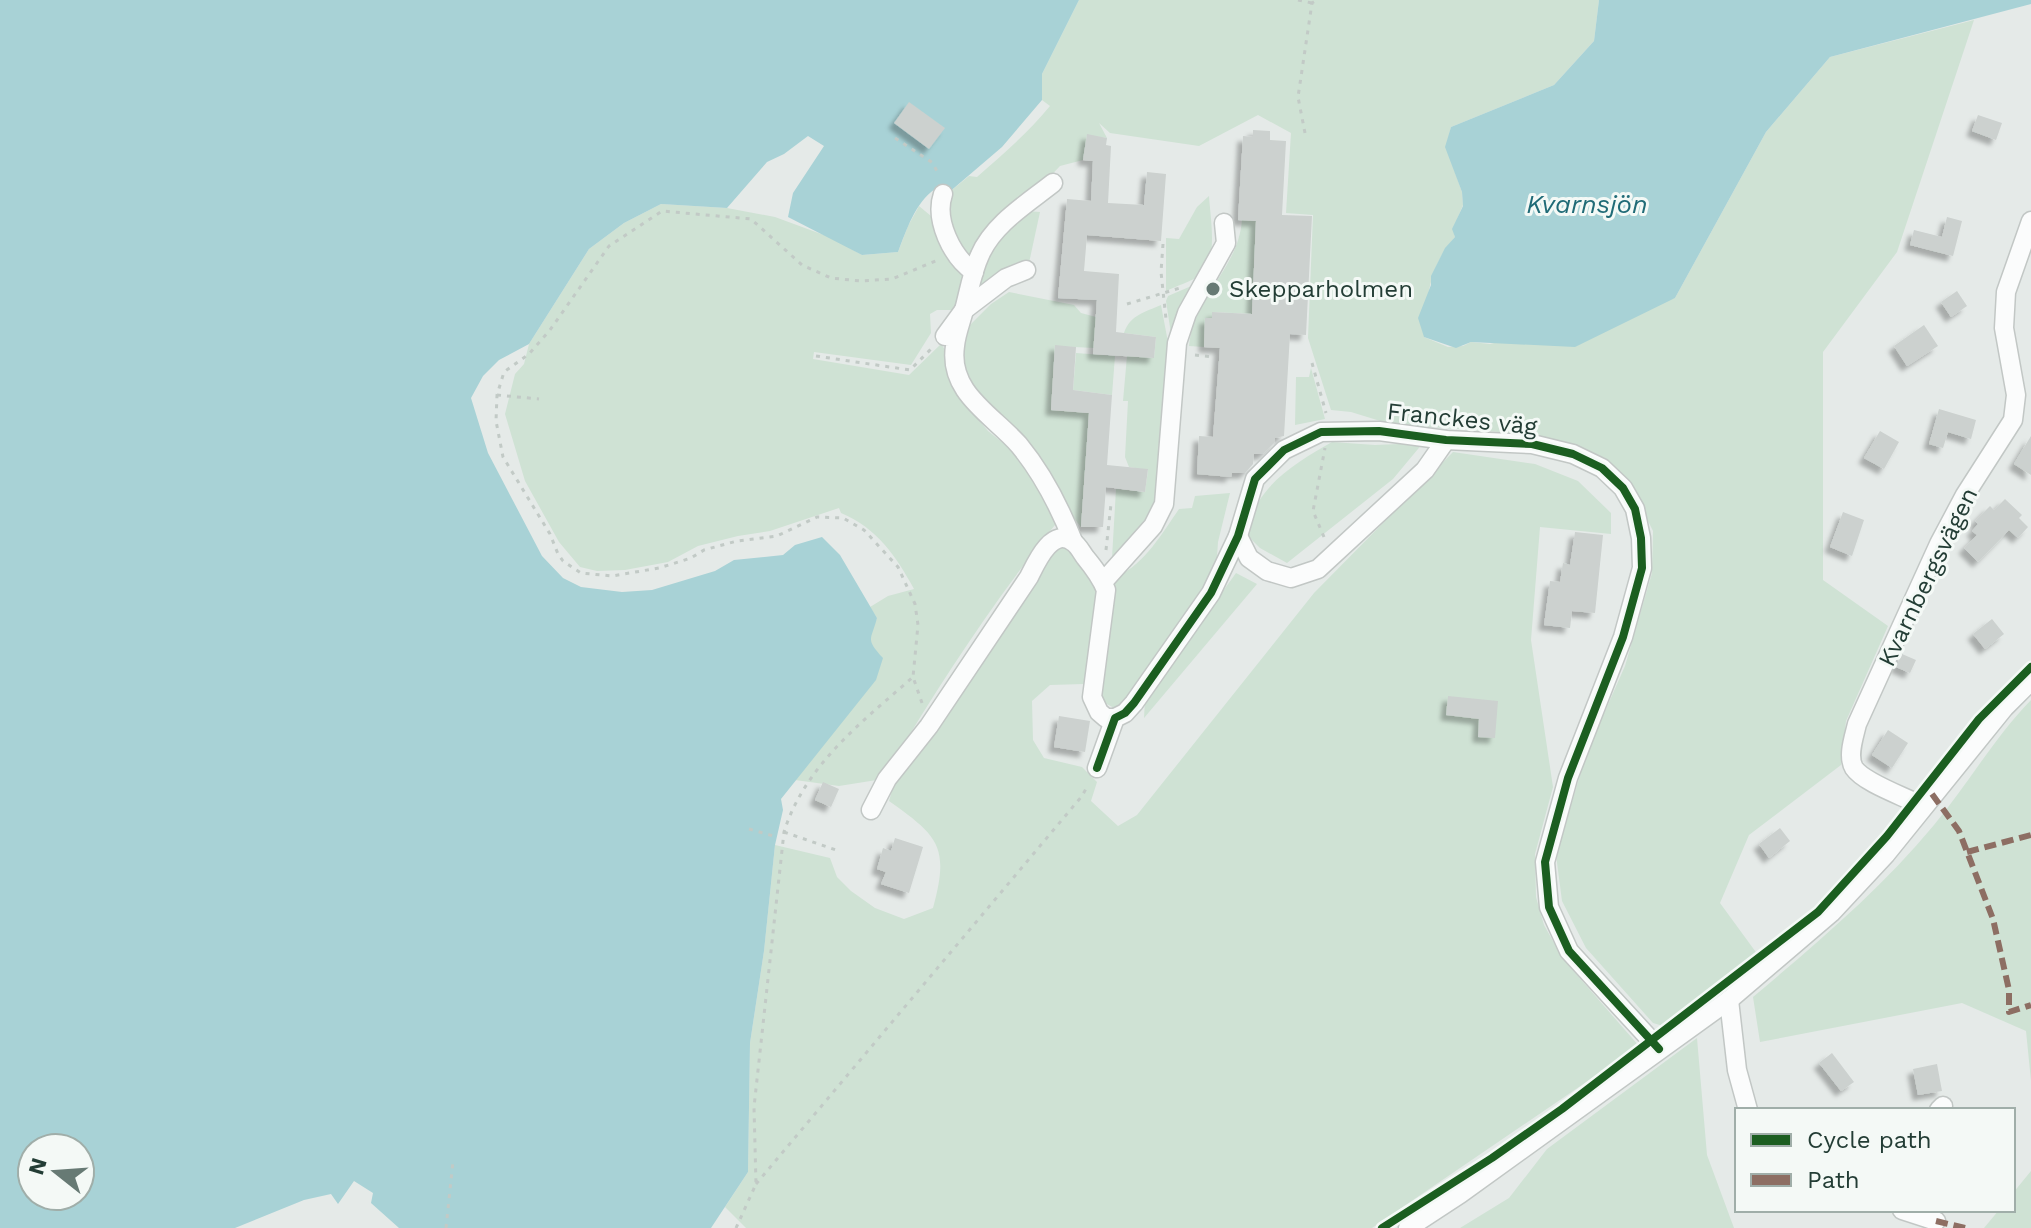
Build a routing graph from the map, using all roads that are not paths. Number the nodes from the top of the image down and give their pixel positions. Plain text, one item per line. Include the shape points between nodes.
1 (1053, 183) dead end
2 (943, 194) road end
3 (2031, 221) edge
4 (1224, 223) dead end
5 (1026, 270) dead end
6 (974, 272) junction
7 (964, 310) junction
8 (945, 336) road end
9 (1446, 440) junction
10 (1238, 536) junction
11 (1073, 541) junction
12 (1103, 582) junction
13 (2031, 681) edge
14 (1115, 718) junction
15 (1097, 768) road end
16 (1922, 806) junction
17 (871, 810) dead end
18 (1729, 1000) junction
19 (1659, 1049) junction
20 (1747, 1108) edge
21 (1908, 1212) edge
22 (1936, 1221) dead end
23 (1408, 1228) edge

1 - 6 street via 999,229 980,253
2 - 6 street via 941,220 959,258
3 - 16 street, Kvarnbergsvägen via 2006,292 2004,328 2016,395 2013,420 1939,544 1857,724 1851,751 1853,767 1863,777
4 - 12 street via 1226,243 1187,313 1177,343 1164,504 1153,526
5 - 7 street via 1006,278
6 - 7 street
7 - 8 street
7 - 11 street via 954,348 966,395 1035,467
9 - 10 street, Franckes väg via 1379,431 1321,432 1284,450 1255,479
9 - 10 street, Franckes väg via 1425,470 1318,569 1291,578 1267,571 1249,558
9 - 19 street, Franckes väg via 1532,444 1573,454 1602,468 1635,509 1642,568 1623,637 1568,778 1545,862 1549,907 1569,951
10 - 14 street, Franckes väg via 1211,593 1134,703
11 - 12 street
11 - 17 street via 1053,541 1043,551 929,726 895,766
12 - 14 street via 1104,619 1092,697 1099,712
13 - 16 street
14 - 15 street, Franckes väg
16 - 18 street via 1831,913
18 - 19 street
18 - 20 street
19 - 23 street
21 - 22 street

